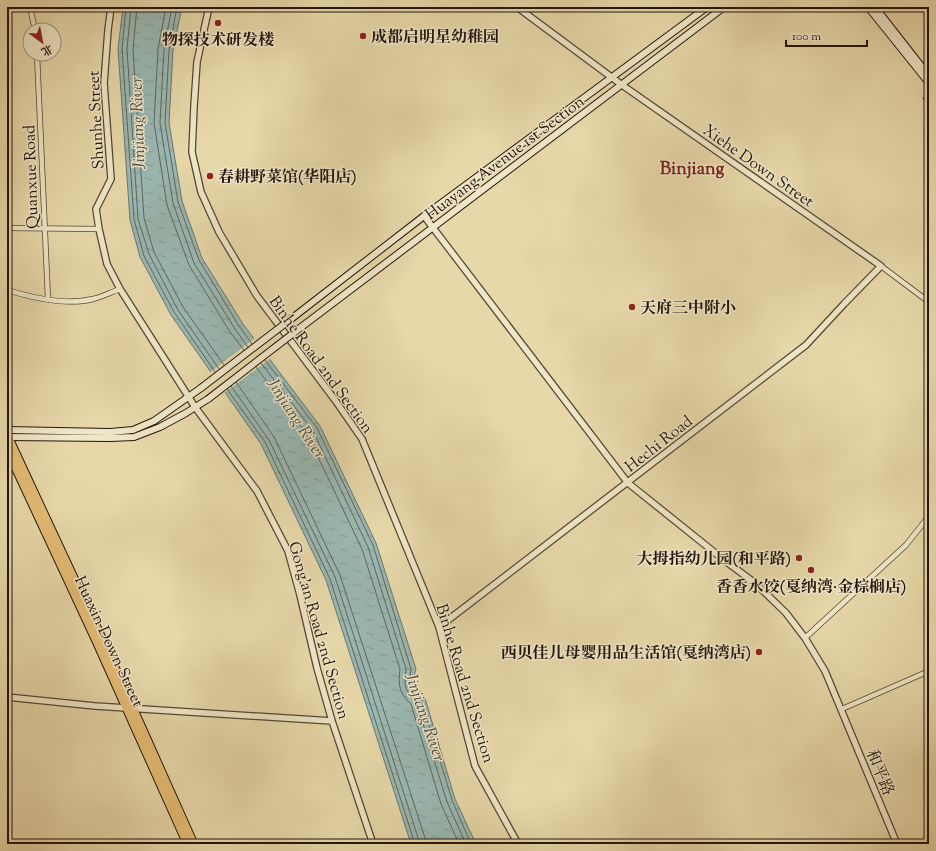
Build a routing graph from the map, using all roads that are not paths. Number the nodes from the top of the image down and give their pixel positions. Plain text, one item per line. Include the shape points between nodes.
1 (30, 7) edge
2 (111, 7) edge
3 (209, 7) edge
4 (517, 7) edge
5 (707, 7) edge
6 (724, 7) edge
7 (868, 7) edge
8 (875, 7) edge
9 (33, 22) edge
10 (37, 62) edge
11 (929, 76) edge
12 (611, 77) junction
13 (929, 84) edge
14 (622, 85) junction
15 (424, 216) junction
16 (434, 227) junction
17 (7, 228) edge
18 (45, 228) junction
19 (99, 229) junction
20 (881, 266) junction
21 (120, 289) junction
22 (7, 290) edge
23 (48, 299) junction
24 (929, 302) edge
25 (188, 397) junction
26 (195, 407) junction
27 (7, 435) edge
28 (7, 450) edge
29 (628, 483) junction
30 (929, 516) edge
31 (438, 627) junction
32 (805, 638) junction
33 (929, 671) edge
34 (7, 697) edge
35 (129, 708) junction
36 (842, 710) junction
37 (332, 721) junction
38 (187, 844) edge
39 (194, 844) edge
40 (373, 844) edge
41 (518, 844) edge
42 (897, 844) edge

1 - 9 street
2 - 19 street, Shunhe Street via 104,83 111,179 96,209
3 - 31 street, Binhe Road 2nd Section via 197,62 192,152 201,192 219,232 257,296 362,439
4 - 12 street, Xiehe Down Street
5 - 12 main road, Huayang Avenue 1st Section
6 - 14 main road, Huayang Avenue 1st Section
7 - 13 main road
8 - 11 main road
10 - 18 street, Quanxue Road
12 - 14 street, Xiehe Down Street
12 - 15 main road, Huayang Avenue 1st Section
14 - 16 main road, Huayang Avenue 1st Section
14 - 20 street, Xiehe Down Street
15 - 16 street, 和平路
15 - 25 main road, Huayang Avenue 1st Section, bridge
16 - 26 main road, Huayang Avenue 1st Section, bridge
16 - 29 street, 和平路
17 - 18 street
18 - 19 street
18 - 23 street, Quanxue Road
19 - 21 street, Shunhe Street via 107,264
20 - 24 street
20 - 29 street, Hechi Road via 806,345
21 - 23 street via 93,299 66,302
21 - 25 street, Shunhe Street
22 - 23 street
25 - 26 street, Gong'an Road 2nd Section
25 - 27 main road, Huayang Avenue 1st Section via 154,421 132,430
26 - 27 main road, Huayang Avenue 1st Section via 160,427 134,436 110,438
26 - 37 street, Gong'an Road 2nd Section via 257,491 288,551
27 - 35 main road
28 - 35 main road, Huaxin Down Street
29 - 31 street, Hechi Road
29 - 32 street, 和平路 via 754,583 786,613
30 - 32 street via 906,545
31 - 41 street, Binhe Road 2nd Section via 475,766
32 - 36 street, 和平路 via 825,671
33 - 36 street
34 - 35 street
35 - 37 street
35 - 38 main road, Huaxin Down Street
35 - 39 main road
36 - 42 street, 和平路
37 - 40 street, Gong'an Road 2nd Section

